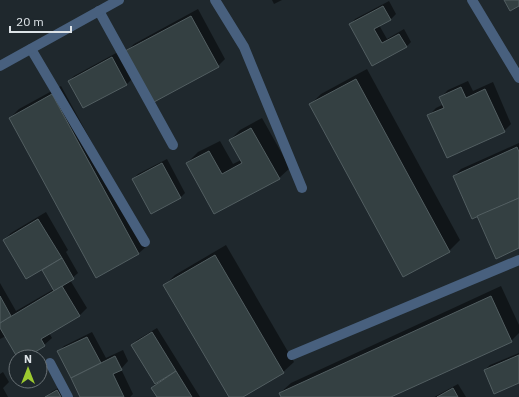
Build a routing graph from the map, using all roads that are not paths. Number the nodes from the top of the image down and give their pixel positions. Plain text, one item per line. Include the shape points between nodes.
1 (120, 0) edge
2 (215, 0) edge
3 (472, 0) edge
4 (99, 11) junction
5 (31, 49) junction
6 (0, 66) edge
7 (519, 78) edge
8 (173, 145) dead end
9 (302, 188) dead end
10 (145, 242) dead end
11 (519, 260) edge
12 (292, 355) dead end
13 (50, 363) dead end
14 (68, 397) edge

1 - 4 street
2 - 9 street via 244,48
3 - 7 street
4 - 5 street
4 - 8 street
5 - 6 street
5 - 10 street
11 - 12 street
13 - 14 street

